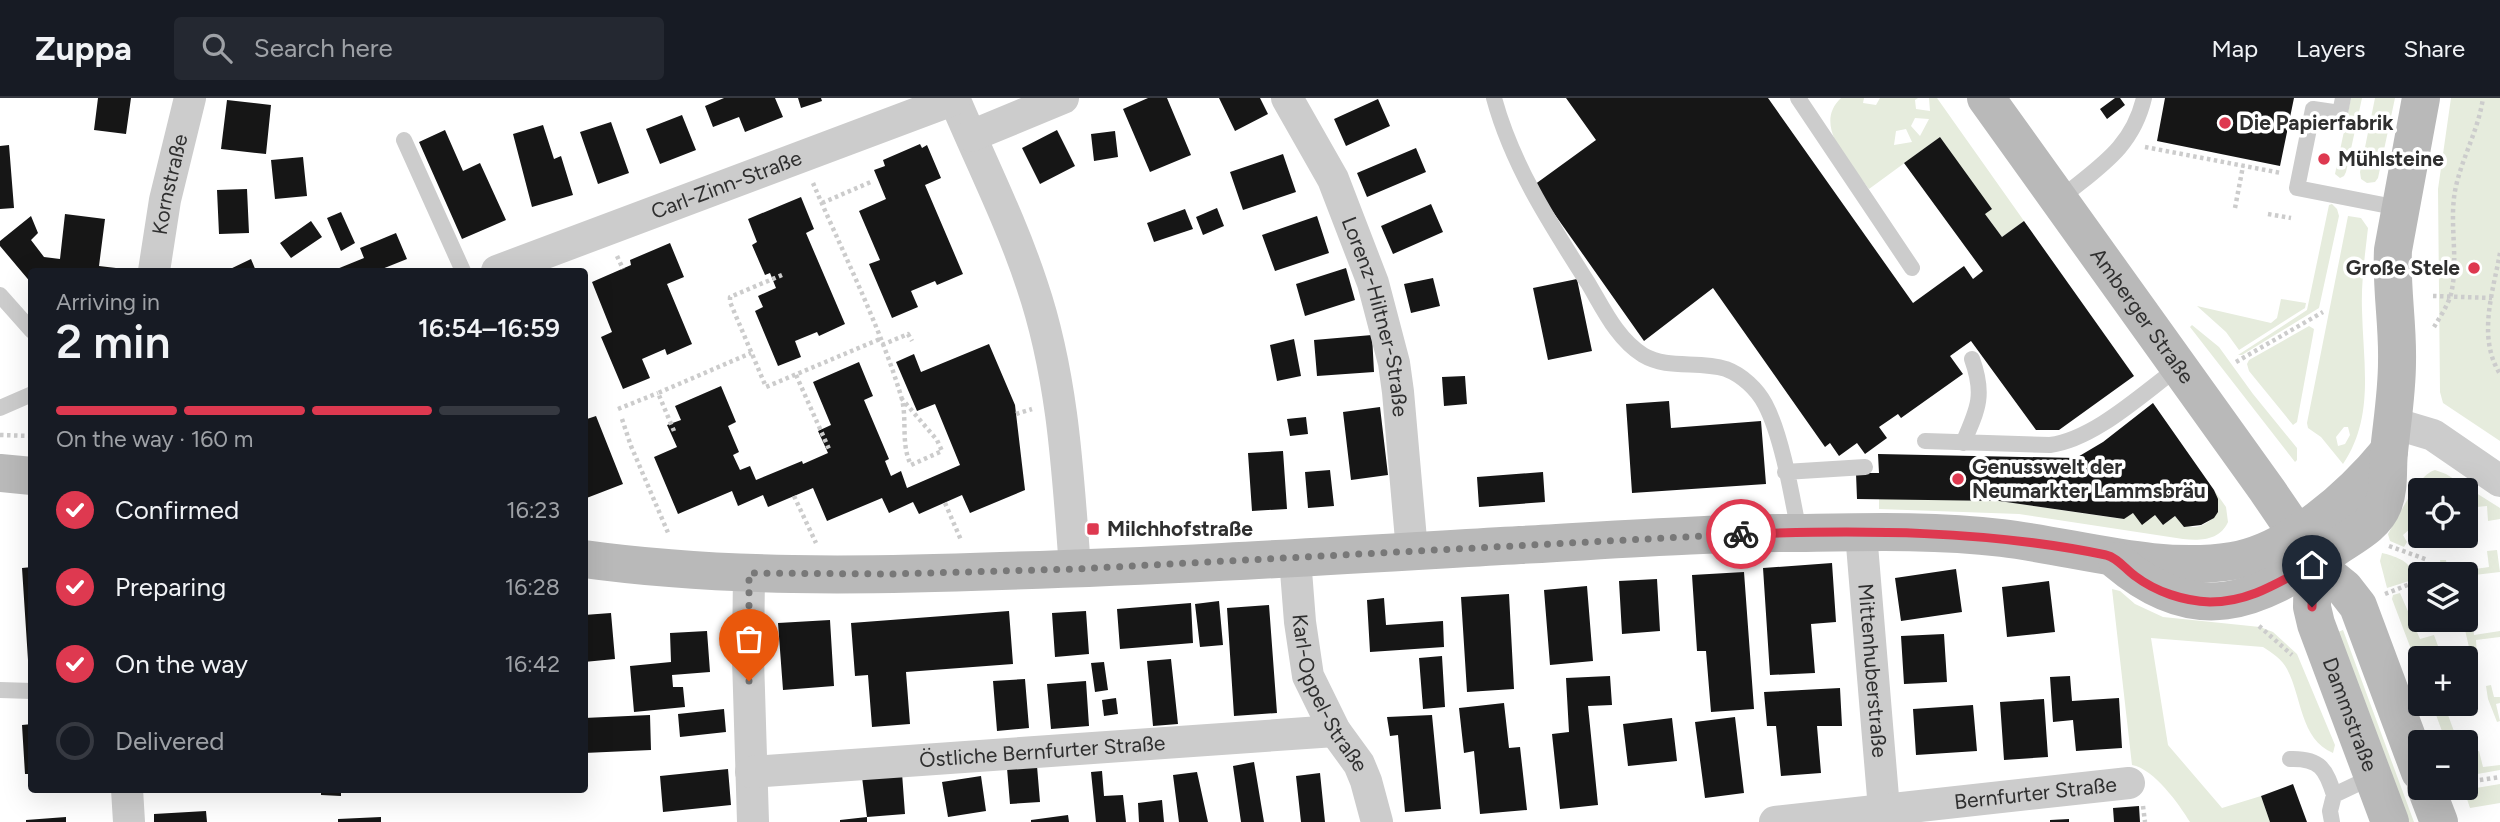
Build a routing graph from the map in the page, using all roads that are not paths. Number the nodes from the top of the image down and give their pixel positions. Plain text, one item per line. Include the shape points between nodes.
1 (190, 98) edge
2 (1063, 98) edge
3 (1287, 98) edge
4 (1494, 98) edge
5 (1986, 98) edge
6 (2144, 98) edge
7 (2343, 98) edge
8 (2421, 98) edge
9 (955, 99) edge
10 (1806, 101) edge
11 (971, 136) junction
12 (404, 140) dead end
13 (2060, 199) junction
14 (2399, 208) junction
15 (154, 268) edge
16 (462, 268) edge
17 (505, 268) edge
18 (1912, 268) dead end
19 (0, 295) edge
20 (28, 326) edge
21 (1972, 359) dead end
22 (2179, 366) junction
23 (28, 396) edge
24 (0, 408) edge
25 (2391, 437) junction
26 (1926, 441) dead end
27 (1964, 443) junction
28 (1865, 467) dead end
29 (1785, 472) junction
30 (2500, 481) edge
31 (1799, 533) junction
32 (1861, 533) junction
33 (2305, 549) junction
34 (1412, 551) junction
35 (2110, 556) junction
36 (1295, 558) junction
37 (588, 560) edge
38 (1075, 569) junction
39 (749, 573) junction
40 (0, 690) edge
41 (28, 691) edge
42 (1335, 731) junction
43 (2408, 740) edge
44 (2290, 759) dead end
45 (751, 772) junction
46 (2374, 776) junction
47 (2129, 783) dead end
48 (127, 793) edge
49 (2334, 795) junction
50 (2431, 800) edge
51 (1884, 809) junction
52 (129, 822) edge
53 (753, 822) edge
54 (1377, 822) edge
55 (1775, 822) edge
56 (2332, 822) edge
57 (2390, 822) edge
58 (2439, 822) edge

1 - 15 street, Kornstraße via 165,200
2 - 11 street
3 - 34 street, Lorenz-Hiltner-Straße via 1333,179 1373,283 1394,362
4 - 29 lane via 1528,183 1617,331 1641,354 1660,363 1725,369 1746,380 1764,402
5 - 13 main road, Amberger Straße
6 - 13 lane via 2126,142
7 - 14 lane via 2340,113 2313,108 2297,188
8 - 14 main road
9 - 11 street
9 - 17 street, Carl-Zinn-Straße
10 - 18 lane
11 - 38 street via 1033,286 1046,338 1066,450
12 - 16 lane
13 - 22 main road, Amberger Straße
14 - 25 main road via 2392,270 2397,360
19 - 20 lane
21 - 27 lane via 1981,388
22 - 27 lane via 2068,443
22 - 33 main road, Amberger Straße
23 - 24 lane
25 - 30 street via 2433,435
25 - 33 main road
26 - 27 lane
28 - 29 lane
29 - 31 lane
31 - 32 main road
31 - 34 main road
32 - 35 main road via 1973,535
32 - 51 street, Mittenhuberstraße
33 - 35 main road via 2268,551 2207,564
33 - 35 main road via 2243,607 2167,593
33 - 43 main road via 2358,606
33 - 46 main road, Dammstraße via 2316,625
34 - 36 main road
36 - 38 main road
36 - 42 street, Karl-Oppel-Straße via 1308,676
37 - 39 main road
38 - 39 main road
39 - 45 street
40 - 41 lane
42 - 45 street, Östliche Bernfurter Straße
42 - 54 street, Karl-Oppel-Straße via 1359,764
44 - 49 lane via 2321,766
45 - 53 street
46 - 49 lane
46 - 57 main road, Dammstraße
47 - 51 street, Bernfurter Straße
48 - 52 street
49 - 56 lane
50 - 58 main road
51 - 55 street, Bernfurter Straße

